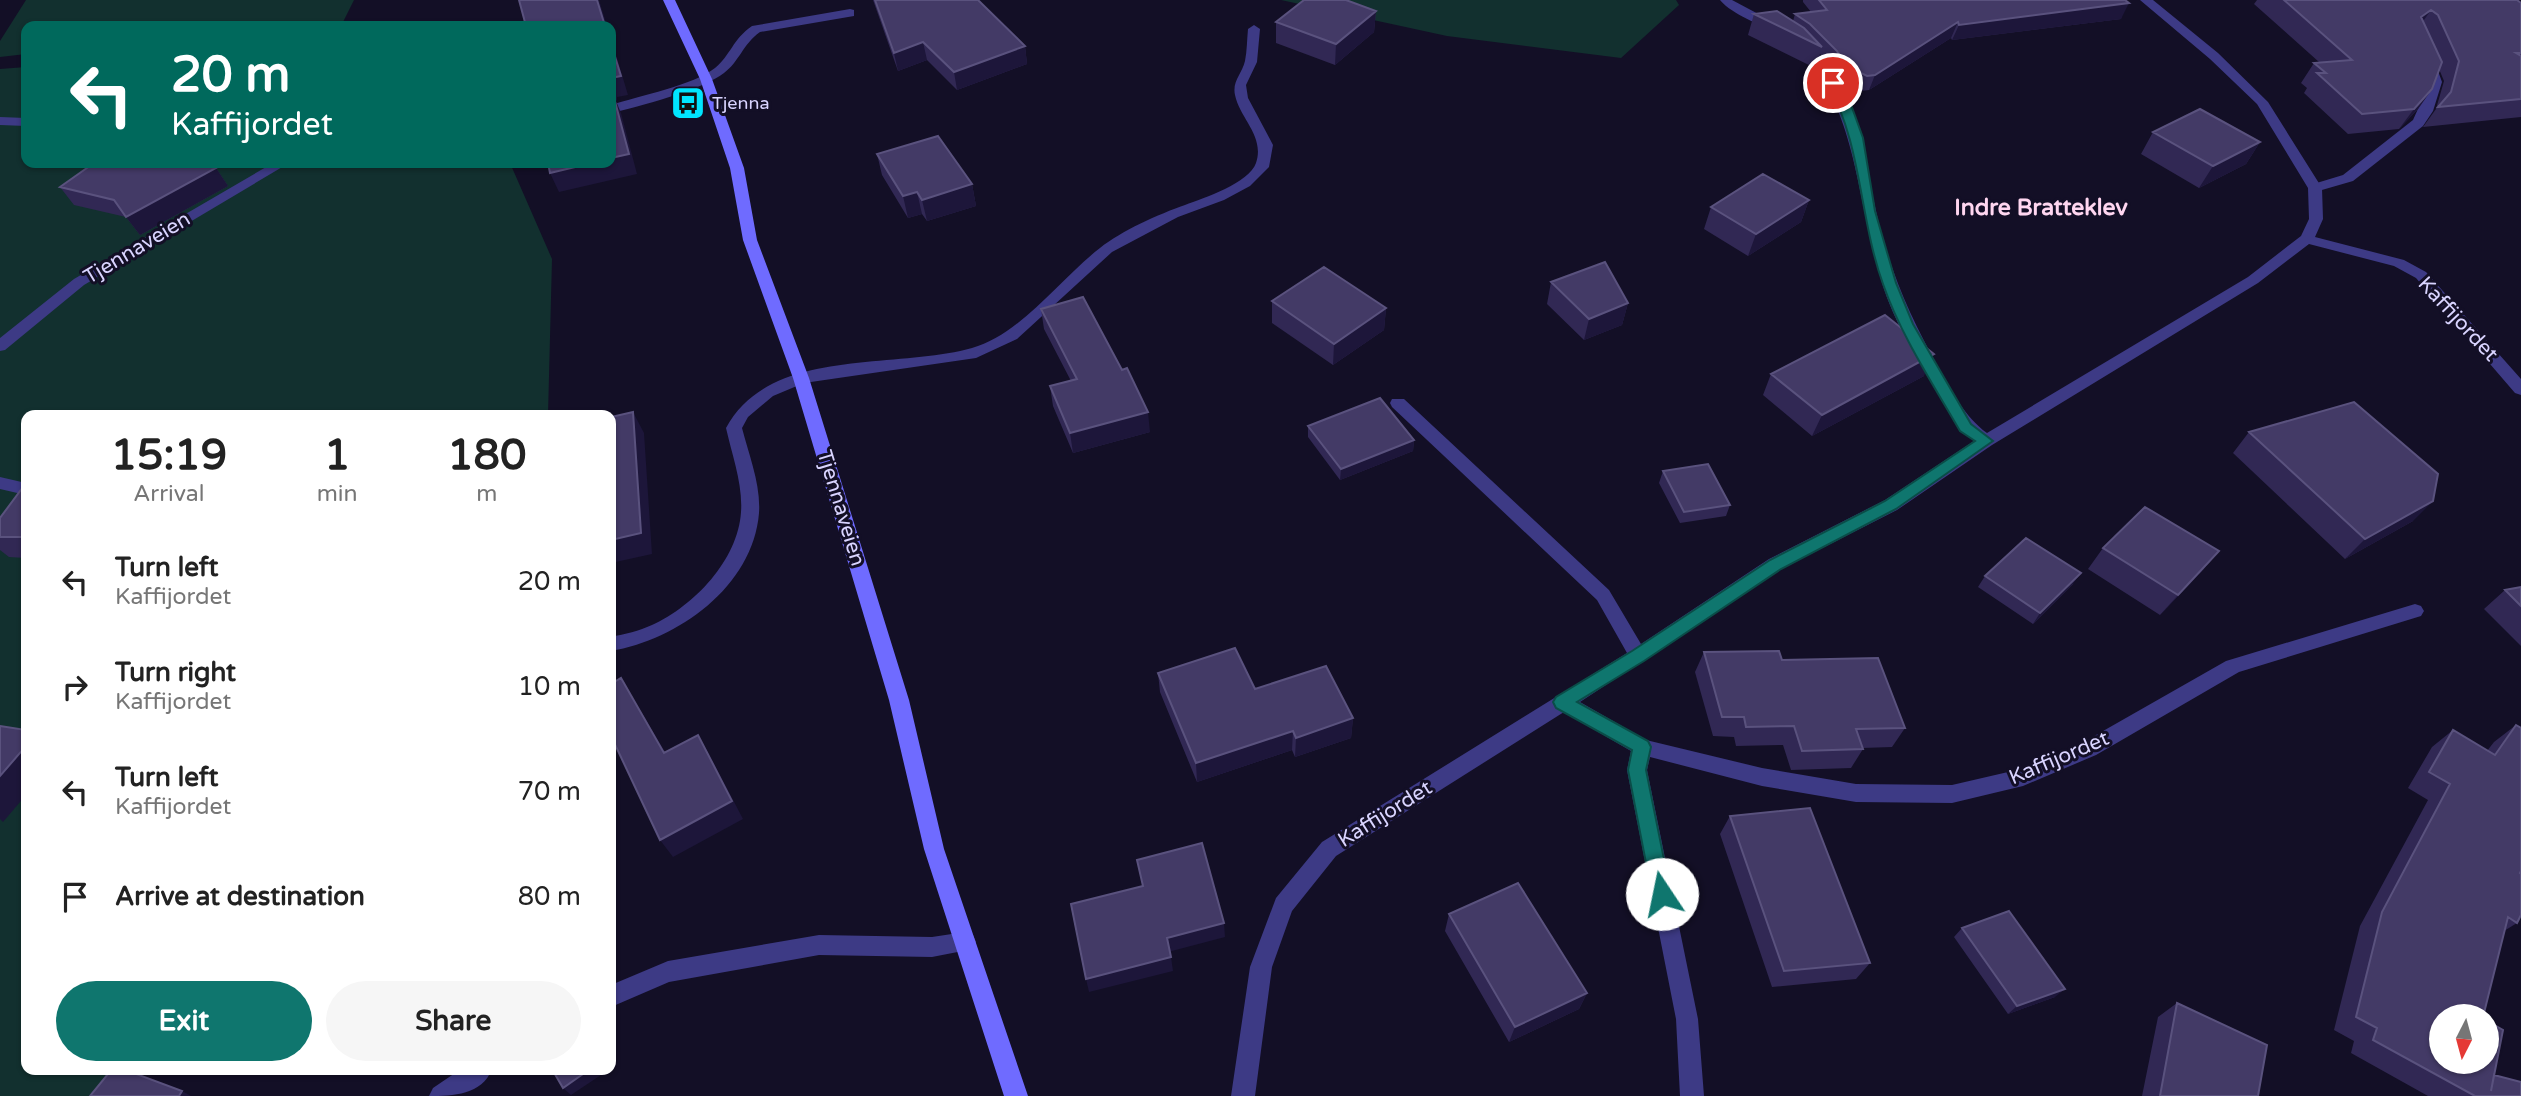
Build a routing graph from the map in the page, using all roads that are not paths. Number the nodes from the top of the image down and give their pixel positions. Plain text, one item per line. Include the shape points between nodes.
1 (669, 0) edge
2 (1726, 0) edge
3 (2146, 0) edge
4 (850, 13) dead end
5 (1254, 29) dead end
6 (2422, 47) edge
7 (706, 79) junction
8 (616, 107) edge
9 (0, 121) edge
10 (21, 122) edge
11 (273, 168) edge
12 (2315, 188) junction
13 (2307, 239) junction
14 (0, 346) edge
15 (801, 378) junction
16 (2521, 388) edge
17 (1398, 403) dead end
18 (1986, 441) junction
19 (0, 483) edge
20 (21, 488) edge
21 (2415, 611) dead end
22 (616, 643) edge
23 (1638, 656) junction
24 (1562, 702) junction
25 (1642, 747) junction
26 (965, 942) junction
27 (616, 994) edge
28 (472, 1075) edge
29 (441, 1096) edge
30 (1016, 1096) edge
31 (1243, 1096) edge
32 (1692, 1096) edge

1 - 7 main road, Tjennaveien
2 - 18 street via 1789,33 1822,64 1844,102 1857,138 1869,211 1906,324 1966,428
3 - 12 street via 2262,102
4 - 7 street via 756,29 743,38 722,69
5 - 15 street via 1251,62 1240,85 1266,145 1262,167 1245,183 1107,249 1012,335 976,352
6 - 12 street via 2436,82 2418,123 2348,178
7 - 8 street
7 - 15 main road, Tjennaveien via 737,168 750,240
9 - 10 street
11 - 14 street, Tjennaveien via 79,282
12 - 13 street via 2316,219
13 - 16 street, Kaffijordet via 2399,263 2421,275
13 - 18 street, Kaffijordet via 2253,280
15 - 22 street via 767,393 742,413 734,428 750,514 726,572 698,606 662,630
15 - 26 main road, Tjennaveien via 899,700 933,849
17 - 23 street via 1603,595
18 - 23 street, Kaffijordet via 1891,505 1775,564
19 - 20 street
21 - 25 street, Kaffijordet via 2233,666 2089,750 2023,777 1952,794 1856,793 1762,778
23 - 24 street, Kaffijordet
24 - 25 street, Kaffijordet
24 - 31 street, Kaffijordet via 1329,849 1283,905 1261,967
25 - 32 street via 1637,770 1687,1018
26 - 27 street via 932,947 819,945 668,972
26 - 30 main road, Tjennaveien
28 - 29 street

